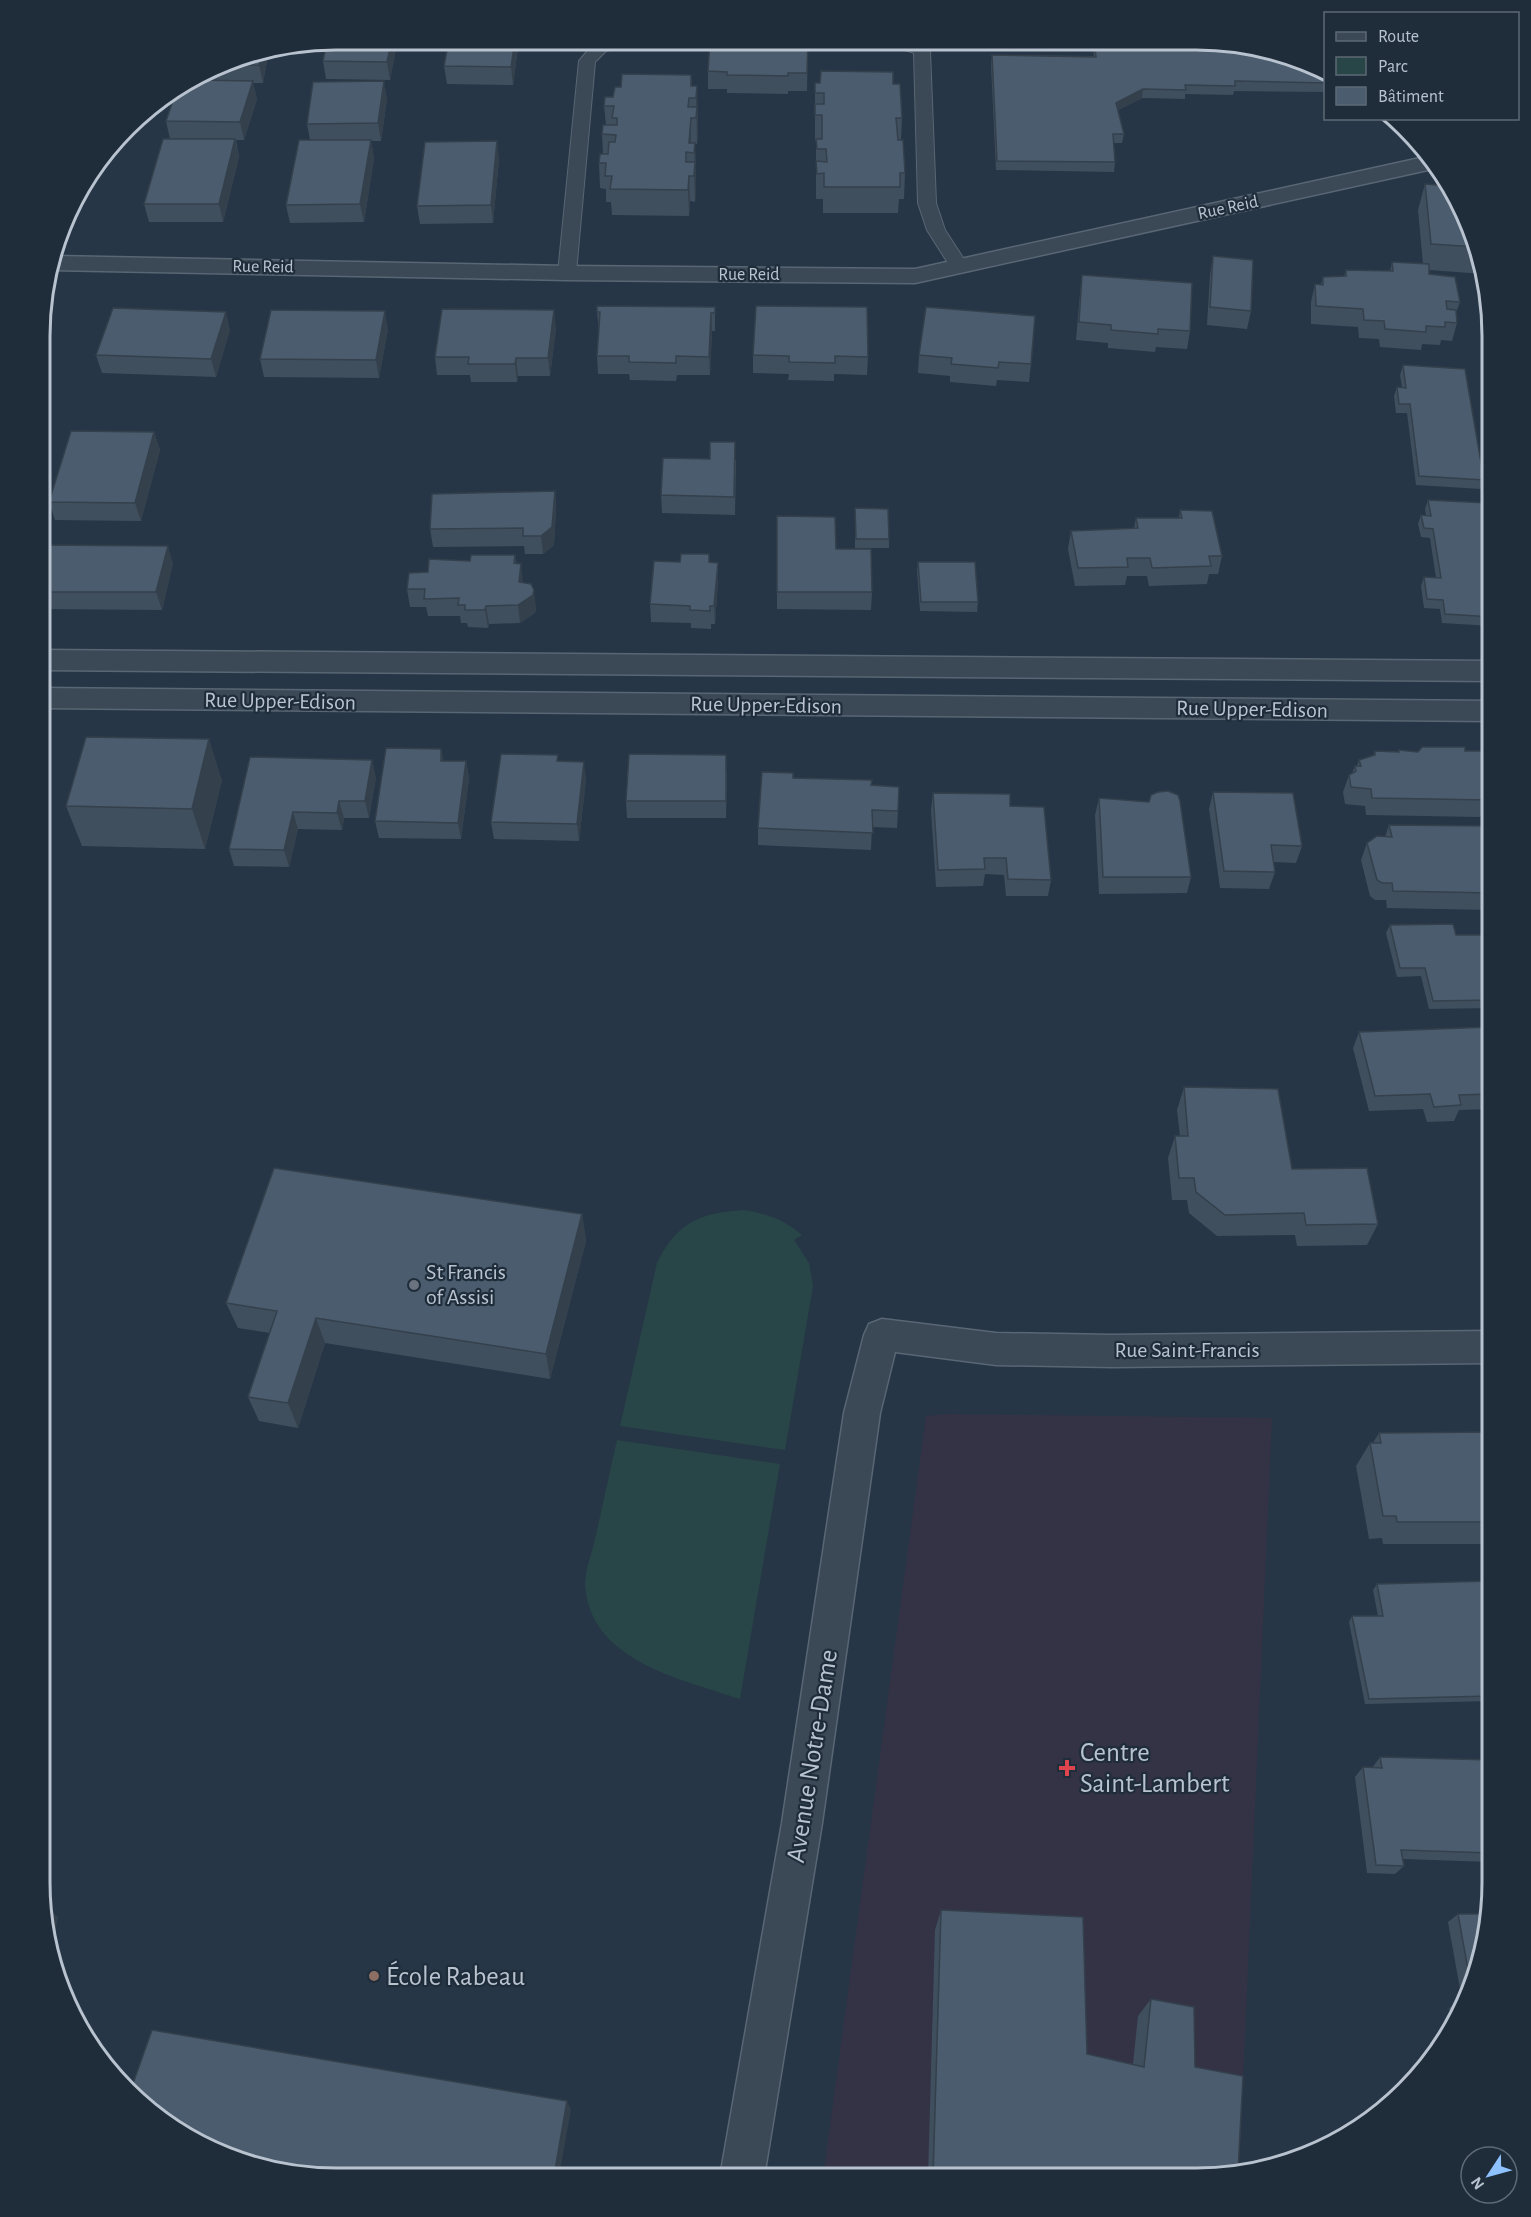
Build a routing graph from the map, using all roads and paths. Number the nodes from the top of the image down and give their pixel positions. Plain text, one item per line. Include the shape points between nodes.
1 (597, 50) edge
2 (920, 50) edge
3 (1424, 164) edge
4 (59, 263) edge
5 (960, 267) junction
6 (567, 273) junction
7 (50, 660) edge
8 (1482, 671) edge
9 (50, 698) edge
10 (1482, 711) edge
11 (882, 1335) joint
12 (1482, 1347) edge
13 (744, 2168) edge

1 - 6 lane via 587,61
2 - 5 lane via 927,203 936,230
3 - 5 street, Rue Reid
4 - 6 street, Rue Reid
5 - 6 street, Rue Reid via 915,276
7 - 8 street, Rue Upper-Edison
9 - 10 street, Rue Upper-Edison
11 - 12 street, Rue Saint-Francis via 996,1349
11 - 13 street, Avenue Notre-Dame via 862,1413 807,1789

